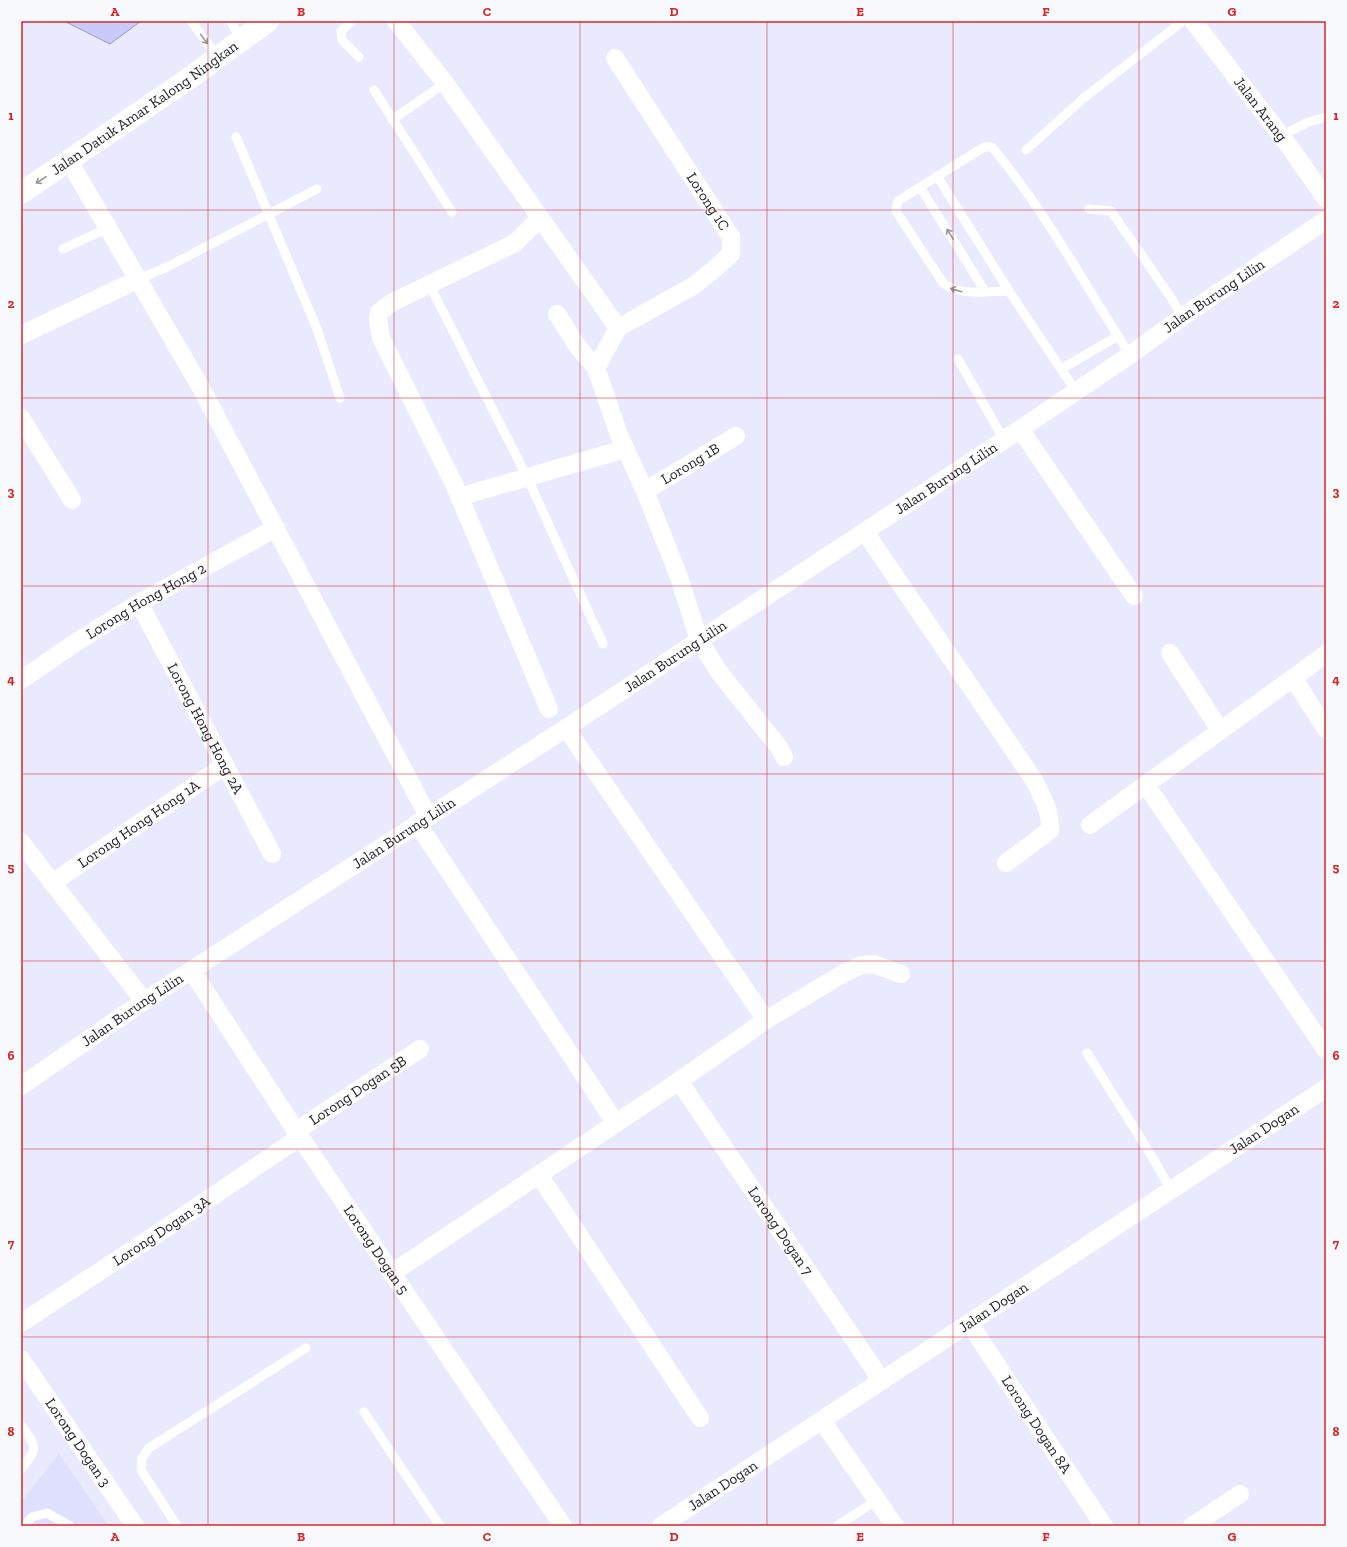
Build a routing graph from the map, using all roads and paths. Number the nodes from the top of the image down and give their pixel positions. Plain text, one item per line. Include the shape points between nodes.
1 (191, 21) edge
2 (230, 21) edge
3 (268, 21) edge
4 (352, 21) edge
5 (396, 21) edge
6 (1183, 21) edge
7 (1193, 21) edge
8 (242, 39) junction
9 (217, 56) junction
10 (359, 57) dead end
11 (615, 58) dead end
12 (445, 83) junction
13 (374, 90) dead end
14 (1326, 117) edge
15 (392, 120) junction
16 (1281, 136) junction
17 (236, 137) dead end
18 (1026, 150) dead end
19 (70, 161) junction
20 (937, 176) junction
21 (920, 187) junction
22 (317, 189) dead end
23 (21, 193) edge
24 (1326, 200) edge
25 (1089, 209) dead end
26 (452, 212) dead end
27 (269, 213) junction
28 (539, 219) junction
29 (1326, 220) edge
30 (108, 228) junction
31 (63, 249) dead end
32 (139, 279) junction
33 (430, 286) junction
34 (985, 291) junction
35 (1009, 291) junction
36 (557, 314) dead end
37 (1182, 317) junction
38 (618, 328) junction
39 (21, 335) edge
40 (1118, 336) junction
41 (1130, 355) junction
42 (958, 359) dead end
43 (596, 368) junction
44 (1061, 369) junction
45 (1075, 390) junction
46 (340, 398) dead end
47 (21, 418) edge
48 (1020, 429) junction
49 (736, 436) dead end
50 (1004, 440) junction
51 (625, 449) junction
52 (527, 477) junction
53 (645, 492) junction
54 (459, 497) junction
55 (72, 500) dead end
56 (276, 528) junction
57 (864, 532) junction
58 (1134, 596) dead end
59 (139, 603) junction
60 (699, 640) junction
61 (603, 644) dead end
62 (1170, 653) dead end
63 (1326, 654) edge
64 (1293, 678) junction
65 (21, 680) edge
66 (549, 709) dead end
67 (566, 728) junction
68 (1326, 729) edge
69 (1220, 730) junction
70 (784, 757) dead end
71 (225, 765) junction
72 (1146, 785) junction
73 (422, 820) junction
74 (1090, 825) dead end
75 (21, 842) edge
76 (272, 854) dead end
77 (1006, 863) dead end
78 (52, 883) junction
79 (192, 971) junction
80 (901, 974) dead end
81 (144, 1001) junction
82 (766, 1020) junction
83 (420, 1048) dead end
84 (1326, 1050) edge
85 (1087, 1053) dead end
86 (679, 1081) junction
87 (21, 1086) edge
88 (1326, 1088) edge
89 (615, 1122) junction
90 (298, 1134) junction
91 (538, 1174) junction
92 (1170, 1190) junction
93 (392, 1273) junction
94 (969, 1322) junction
95 (21, 1323) edge
96 (306, 1348) dead end
97 (21, 1359) edge
98 (882, 1381) junction
99 (364, 1412) dead end
100 (700, 1418) dead end
101 (822, 1421) junction
102 (21, 1425) edge
103 (21, 1469) edge
104 (1240, 1494) dead end
105 (877, 1500) junction
106 (666, 1525) edge
107 (24, 1526) edge
108 (70, 1526) edge
109 (135, 1526) edge
110 (177, 1526) edge
111 (440, 1526) edge
112 (563, 1526) edge
113 (837, 1526) edge
114 (895, 1526) edge
115 (1104, 1526) edge
116 (1192, 1526) edge

1 -> 9 lane
2 - 8 lane
3 - 8 highway, Jalan Datuk Amar Kalong Ningkan
4 - 10 lane via 341,31 342,40
5 - 12 street
6 - 18 lane via 1085,97
7 - 16 street, Jalan Arang
8 - 9 highway, Jalan Datuk Amar Kalong Ningkan
9 - 19 highway, Jalan Datuk Amar Kalong Ningkan
11 - 38 street, Lorong 1C via 731,236 731,254 712,272 693,286
12 - 15 lane
12 - 28 street
13 - 15 lane
14 - 16 lane via 1306,123
15 - 26 lane
16 - 24 street, Jalan Arang
17 - 27 lane
19 -> 23 highway, Jalan Datuk Amar Kalong Ningkan
19 - 30 street
20 - 21 lane
20 - 35 lane
20 - 40 lane via 984,147 992,147 1069,255
34 -> 21 lane
34 -> 21 lane via 952,290 943,283 896,211 898,201
22 - 27 lane
25 - 37 lane via 1111,211
27 - 32 lane
27 - 46 lane via 317,329
28 - 33 street via 515,243
28 - 38 street
29 - 37 street, Jalan Burung Lilin
30 - 31 lane
30 - 32 street
32 - 39 street
32 - 56 street
33 - 52 lane
33 - 54 street via 392,302 379,312 378,320 381,338
34 - 35 lane
35 - 44 lane
36 - 43 street via 578,347
37 - 41 street, Jalan Burung Lilin
38 - 43 street
40 - 41 lane
40 - 44 lane
41 - 45 street, Jalan Burung Lilin
42 - 50 lane
43 - 51 street
44 - 45 lane
45 - 48 street, Jalan Burung Lilin
47 - 55 street
48 - 50 street, Jalan Burung Lilin
48 - 58 street
49 - 53 street, Lorong 1B
50 - 57 street, Jalan Burung Lilin
51 - 52 street
51 - 53 street
52 - 54 street
52 - 61 lane
53 - 60 street via 679,577
54 - 66 street
56 - 59 street, Lorong Hong Hong 2
56 - 73 street
57 - 60 street, Jalan Burung Lilin
57 - 77 street via 1034,780 1044,800 1051,819 1050,830
59 - 65 street, Lorong Hong Hong 2
59 - 71 street, Lorong Hong Hong 2A
60 - 67 street, Jalan Burung Lilin
60 - 70 street via 719,672
62 - 69 street
63 - 64 street
64 - 68 street
64 - 69 street
67 - 73 street, Jalan Burung Lilin
67 - 82 street
69 - 72 street
71 - 76 street, Lorong Hong Hong 2A
71 - 78 street, Lorong Hong Hong 1A
72 - 74 street
72 - 84 street
73 - 79 street, Jalan Burung Lilin
73 - 89 street
75 - 78 street
78 - 81 street
79 - 81 street, Jalan Burung Lilin
79 - 90 street, Lorong Dogan 5
80 - 82 street via 878,965 862,965 844,973
81 - 87 street, Jalan Burung Lilin
82 - 86 street
83 - 90 street, Lorong Dogan 5B
85 - 92 lane via 1156,1163
86 - 89 street
86 - 98 street, Lorong Dogan 7
88 - 92 street, Jalan Dogan
89 - 91 street
90 - 93 street, Lorong Dogan 5
90 - 95 street, Lorong Dogan 3A via 157,1234
91 - 93 street
91 - 100 street
92 - 94 street, Jalan Dogan
93 - 112 street, Lorong Dogan 5
94 - 98 street, Jalan Dogan
94 - 115 street, Lorong Dogan 8A
96 - 110 lane via 149,1448 142,1458 141,1470
97 - 109 street, Lorong Dogan 3
98 - 101 street, Jalan Dogan
99 - 111 lane
101 - 105 street
101 - 106 street, Jalan Dogan
102 - 103 lane via 35,1448
104 - 116 street
105 - 113 lane
105 - 114 street
107 - 108 lane via 32,1517 47,1513

